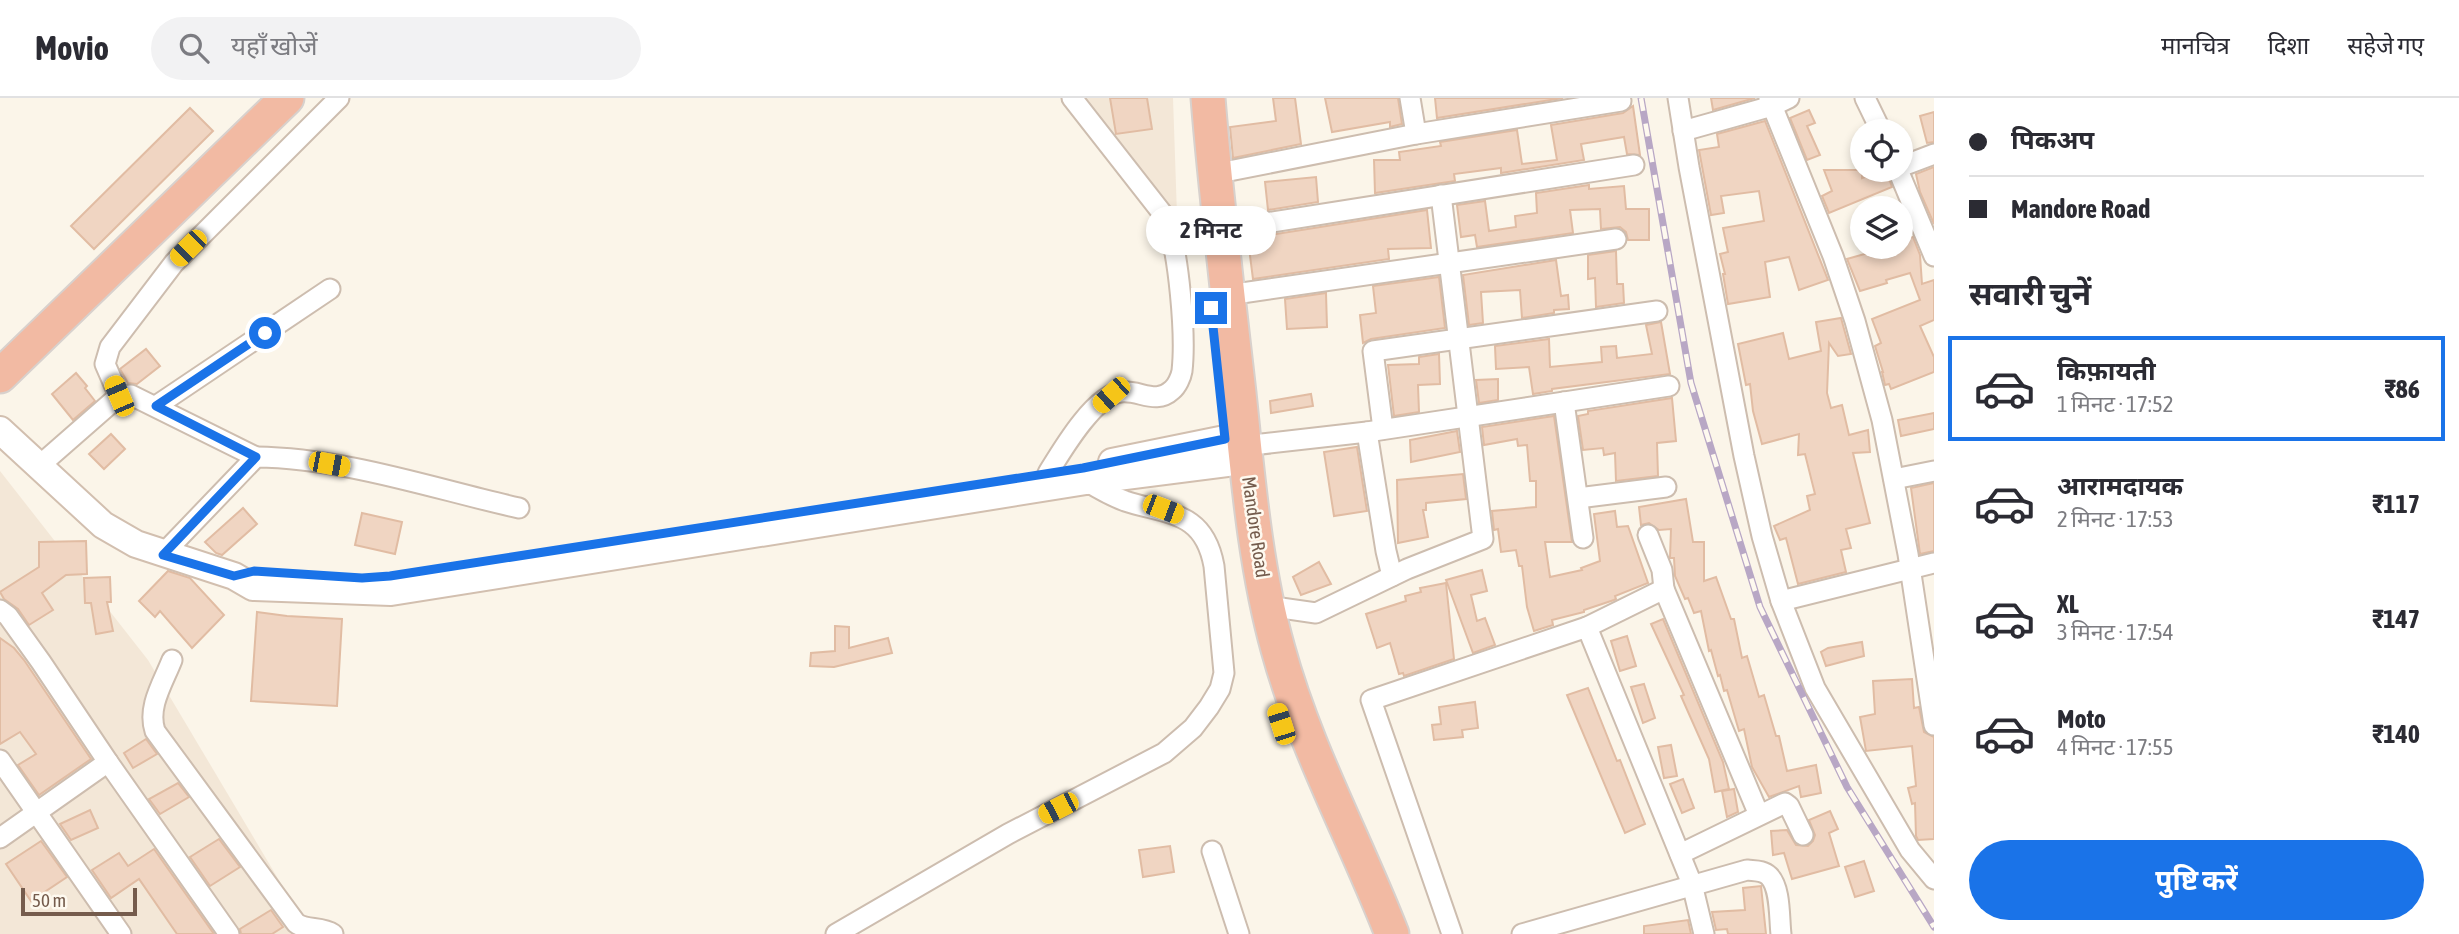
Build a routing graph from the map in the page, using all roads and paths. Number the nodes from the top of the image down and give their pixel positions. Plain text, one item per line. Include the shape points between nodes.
1 (264, 98) edge
2 (287, 98) edge
3 (339, 98) edge
4 (1072, 98) edge
5 (1190, 98) edge
6 (1208, 98) edge
7 (1410, 98) edge
8 (1678, 98) edge
9 (1866, 98) edge
10 (1777, 101) edge
11 (1621, 102) dead end
12 (1876, 119) edge
13 (1683, 131) junction
14 (1416, 135) junction
15 (1934, 154) edge
16 (1913, 162) edge
17 (1634, 165) dead end
18 (1214, 174) junction
19 (1905, 182) edge
20 (1441, 195) junction
21 (1221, 230) junction
22 (1616, 239) dead end
23 (1934, 256) edge
24 (1450, 263) junction
25 (330, 289) dead end
26 (1228, 295) junction
27 (1657, 311) dead end
28 (1459, 337) junction
29 (0, 354) edge
30 (0, 376) edge
31 (1669, 386) dead end
32 (119, 396) junction
33 (1564, 402) junction
34 (156, 406) junction
35 (1468, 417) junction
36 (0, 430) edge
37 (1375, 431) junction
38 (1232, 449) junction
39 (256, 457) junction
40 (39, 466) junction
41 (1126, 468) junction
42 (1934, 471) edge
43 (1048, 473) junction
44 (1894, 479) junction
45 (1086, 481) junction
46 (1666, 487) dead end
47 (1578, 498) junction
48 (519, 508) dead end
49 (1648, 535) dead end
50 (1583, 538) dead end
51 (163, 555) junction
52 (1934, 563) edge
53 (1909, 568) junction
54 (1392, 576) junction
55 (390, 584) junction
56 (1664, 589) junction
57 (1781, 601) junction
58 (1268, 606) junction
59 (0, 610) edge
60 (1587, 627) junction
61 (172, 660) dead end
62 (1934, 725) edge
63 (0, 760) edge
64 (108, 762) junction
65 (36, 811) junction
66 (1759, 815) junction
67 (1803, 835) dead end
68 (0, 838) edge
69 (1212, 851) dead end
70 (1680, 853) junction
71 (1934, 879) edge
72 (1692, 884) junction
73 (1560, 929) edge
74 (326, 931) edge
75 (121, 934) edge
76 (229, 934) edge
77 (836, 934) edge
78 (1239, 934) edge
79 (1370, 934) edge
80 (1392, 934) edge
81 (1452, 934) edge
82 (1522, 934) edge
83 (1704, 934) edge
84 (1781, 934) edge

1 - 29 highway
2 - 30 highway
3 - 32 street via 174,263 110,347 105,364
4 - 43 street via 1166,218 1181,312 1182,370 1173,390 1162,397 1119,391 1111,395 1072,432
5 - 38 highway, Mandore Road
6 - 18 highway, Mandore Road
7 - 14 street
8 - 13 street
9 - 12 street
10 - 13 street
10 - 44 street via 1855,321
11 - 14 street
13 - 57 street via 1744,456
14 - 18 street
15 - 16 street
17 - 20 street
18 - 21 highway, Mandore Road
19 - 23 street
20 - 21 street
20 - 24 street
21 - 26 highway, Mandore Road
22 - 24 street
24 - 26 street
24 - 28 street
25 - 34 street
26 - 38 highway, Mandore Road
27 - 28 street
28 - 35 street
28 - 37 street via 1373,351
31 - 33 street
32 - 34 street via 131,395
32 - 40 street
33 - 35 street
33 - 47 street
34 - 39 street
35 - 37 street
35 - 54 street via 1483,539
36 - 40 street
37 - 38 street
37 - 54 street via 1385,551
38 - 41 street
38 - 58 highway, Mandore Road
38 - 79 highway, Mandore Road via 1246,603 1254,641 1314,809
39 - 48 street via 292,457
39 - 51 street
40 - 51 street via 103,525
41 - 43 street
41 - 45 street
42 - 44 street
43 - 55 street
44 - 53 street
45 - 55 street
45 - 77 street via 1119,499 1178,515 1202,532 1212,553 1223,648 1224,673 1215,698 1192,729 1164,752 1008,834
46 - 47 street
47 - 50 street
49 - 56 street
51 - 55 street via 234,576 254,571
52 - 53 street
53 - 57 street
53 - 62 street
54 - 58 street via 1316,613
56 - 60 street
56 - 66 street
57 - 71 street via 1815,688 1910,850
58 - 80 highway, Mandore Road via 1298,713
59 - 64 street
60 - 70 street
60 - 81 street via 1371,700
61 - 74 street via 152,710 155,731 296,923
63 - 65 street
64 - 65 street
64 - 76 street
65 - 68 street
65 - 75 street
66 - 67 street via 1784,803
66 - 70 street
69 - 78 street
70 - 72 street
72 - 73 street
72 - 83 street
72 - 84 street via 1747,870 1761,871 1771,877
73 - 82 street

